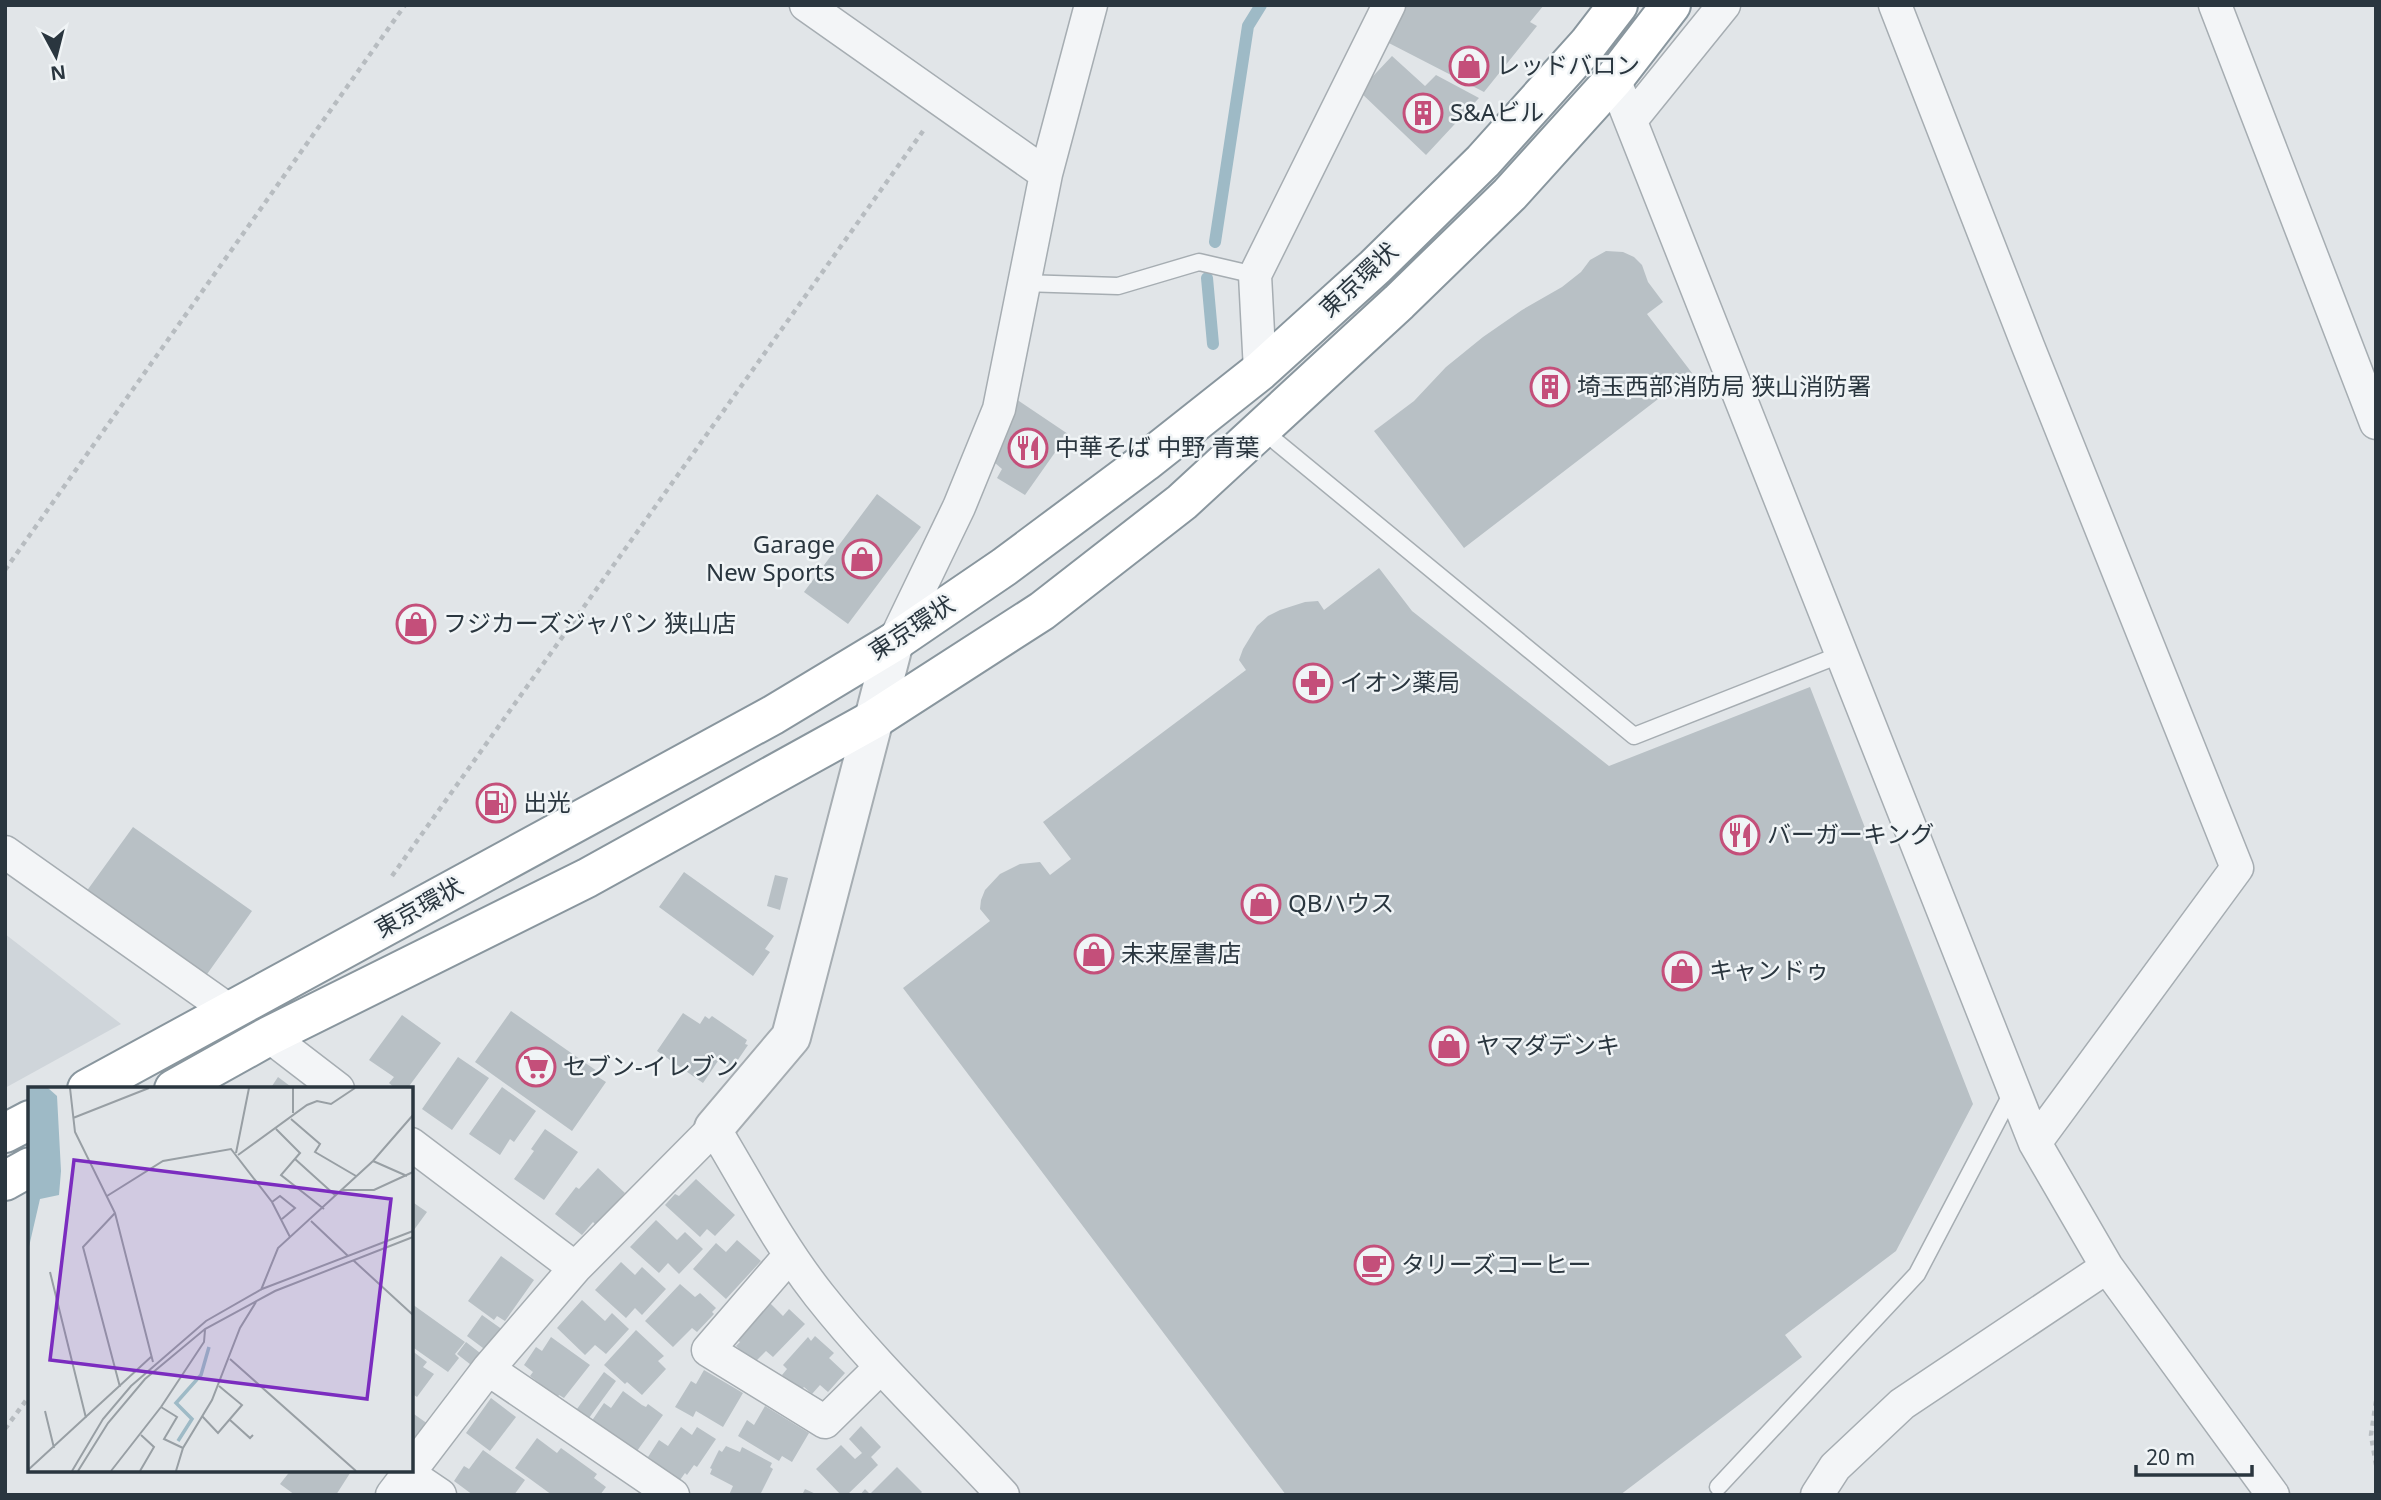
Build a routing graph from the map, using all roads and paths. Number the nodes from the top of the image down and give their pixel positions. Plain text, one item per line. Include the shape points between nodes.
1 (405, 5) edge
2 (806, 5) edge
3 (1091, 5) edge
4 (1389, 5) edge
5 (1618, 5) edge
6 (1671, 5) edge
7 (1724, 5) edge
8 (1895, 5) edge
9 (2215, 5) edge
10 (1614, 79) junction
11 (944, 102) junction
12 (1631, 120) junction
13 (1046, 174) junction
14 (1255, 275) junction
15 (1023, 283) junction
16 (1260, 371) junction
17 (2376, 423) edge
18 (1262, 430) junction
19 (5, 570) edge
20 (894, 642) junction
21 (1842, 654) junction
22 (876, 718) junction
23 (5, 852) edge
24 (387, 925) junction
25 (230, 1011) junction
26 (269, 1036) junction
27 (91, 1087) edge
28 (178, 1087) edge
29 (335, 1087) edge
30 (2014, 1088) junction
31 (28, 1121) edge
32 (714, 1128) junction
33 (5, 1133) edge
34 (2035, 1143) junction
35 (413, 1146) edge
36 (28, 1168) edge
37 (5, 1181) edge
38 (790, 1255) junction
39 (2107, 1267) junction
40 (575, 1268) junction
41 (880, 1368) junction
42 (488, 1370) junction
43 (28, 1398) edge
44 (2376, 1401) edge
45 (5, 1429) edge
46 (2376, 1465) edge
47 (413, 1468) edge
48 (401, 1484) edge
49 (1718, 1487) dead end
50 (440, 1495) edge
51 (673, 1495) edge
52 (1003, 1495) edge
53 (1817, 1495) edge
54 (2273, 1495) edge

1 - 19 path
2 - 11 street
3 - 13 street
4 - 14 street
5 - 16 highway, 東京環状 via 1483,161
6 - 10 highway, 東京環状
7 - 12 street
8 - 34 street via 2237,868
9 - 17 street
10 - 12 street
10 - 18 highway, 東京環状 via 1510,194
11 - 13 street
11 - 24 path via 388,882
12 - 21 street
13 - 15 street
14 - 15 lane via 1199,262 1118,286
14 - 16 street
15 - 20 street via 999,409 959,507
16 - 20 highway, 東京環状 via 1004,567
18 - 21 lane via 1634,736
18 - 22 highway, 東京環状 via 1182,502 1042,611
20 - 22 street
20 - 24 highway, 東京環状 via 774,715
21 - 30 street
22 - 26 highway, 東京環状 via 587,878
22 - 32 street via 791,1037
23 - 25 street
24 - 25 highway, 東京環状
25 - 27 highway, 東京環状
26 - 28 highway, 東京環状
26 - 29 street
30 - 34 street
30 - 49 lane via 1917,1274
31 - 33 highway
32 - 38 street
32 - 40 street
34 - 39 street
35 - 40 street
36 - 37 highway
38 - 41 street
38 - 41 street via 708,1350 825,1422
39 - 53 street via 1902,1404 1835,1467
39 - 54 street
40 - 42 street
41 - 52 street
42 - 47 street
42 - 51 street
43 - 45 path
44 - 46 path via 2371,1435
48 - 50 street

